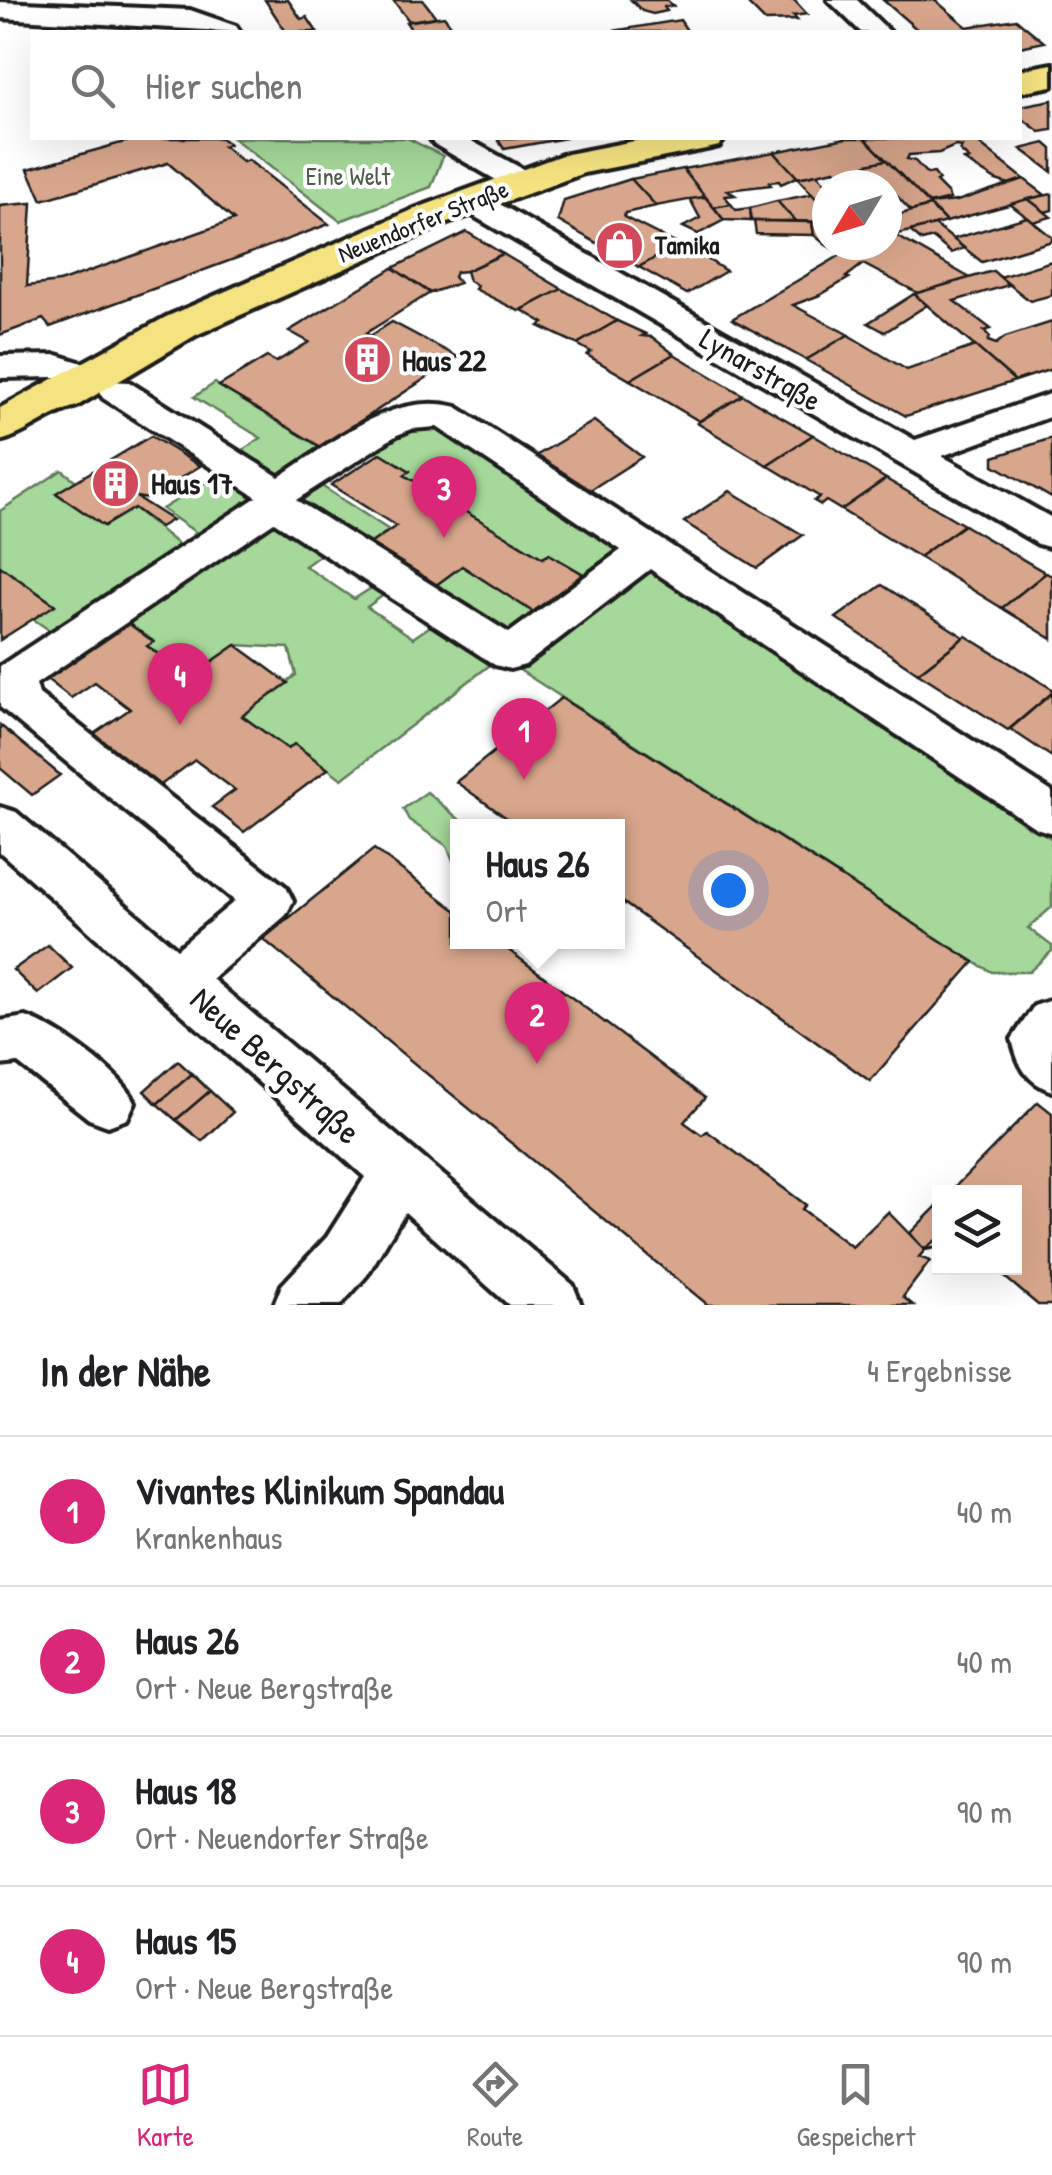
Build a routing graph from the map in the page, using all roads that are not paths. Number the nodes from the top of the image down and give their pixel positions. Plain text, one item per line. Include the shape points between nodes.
1 (841, 0) edge
2 (0, 10) edge
3 (221, 30) edge
4 (874, 30) edge
5 (1052, 75) edge
6 (1022, 81) edge
7 (449, 140) edge
8 (694, 140) edge
9 (521, 180) junction
10 (471, 200) junction
11 (0, 367) edge
12 (104, 384) junction
13 (1052, 404) edge
14 (0, 427) edge
15 (915, 457) junction
16 (0, 462) edge
17 (277, 499) junction
18 (1052, 535) edge
19 (650, 549) junction
20 (1052, 814) edge
21 (0, 826) edge
22 (178, 978) junction
23 (0, 1043) edge
24 (108, 1102) dead end
25 (398, 1173) junction
26 (303, 1305) edge
27 (552, 1305) edge

1 - 4 street
2 - 3 street via 190,18
5 - 6 main road
7 - 9 street
8 - 9 main road, Neuendorfer Straße via 602,156
9 - 10 main road, Neuendorfer Straße
10 - 12 main road, Neuendorfer Straße via 261,292 191,344
10 - 15 street, Lynarstraße
11 - 12 street via 57,366
12 - 14 main road, Neuendorfer Straße
12 - 16 main road, Neuendorfer Straße
12 - 17 street
13 - 15 street via 937,442
15 - 18 street, Lynarstraße
17 - 19 street via 384,427 444,415
17 - 19 street via 510,654
17 - 22 street via 13,678 19,702 269,901
19 - 20 street
21 - 22 street, Neue Bergstraße
22 - 25 street, Neue Bergstraße
23 - 24 street via 26,1039
25 - 26 street via 348,1256
25 - 27 street, Neue Bergstraße

